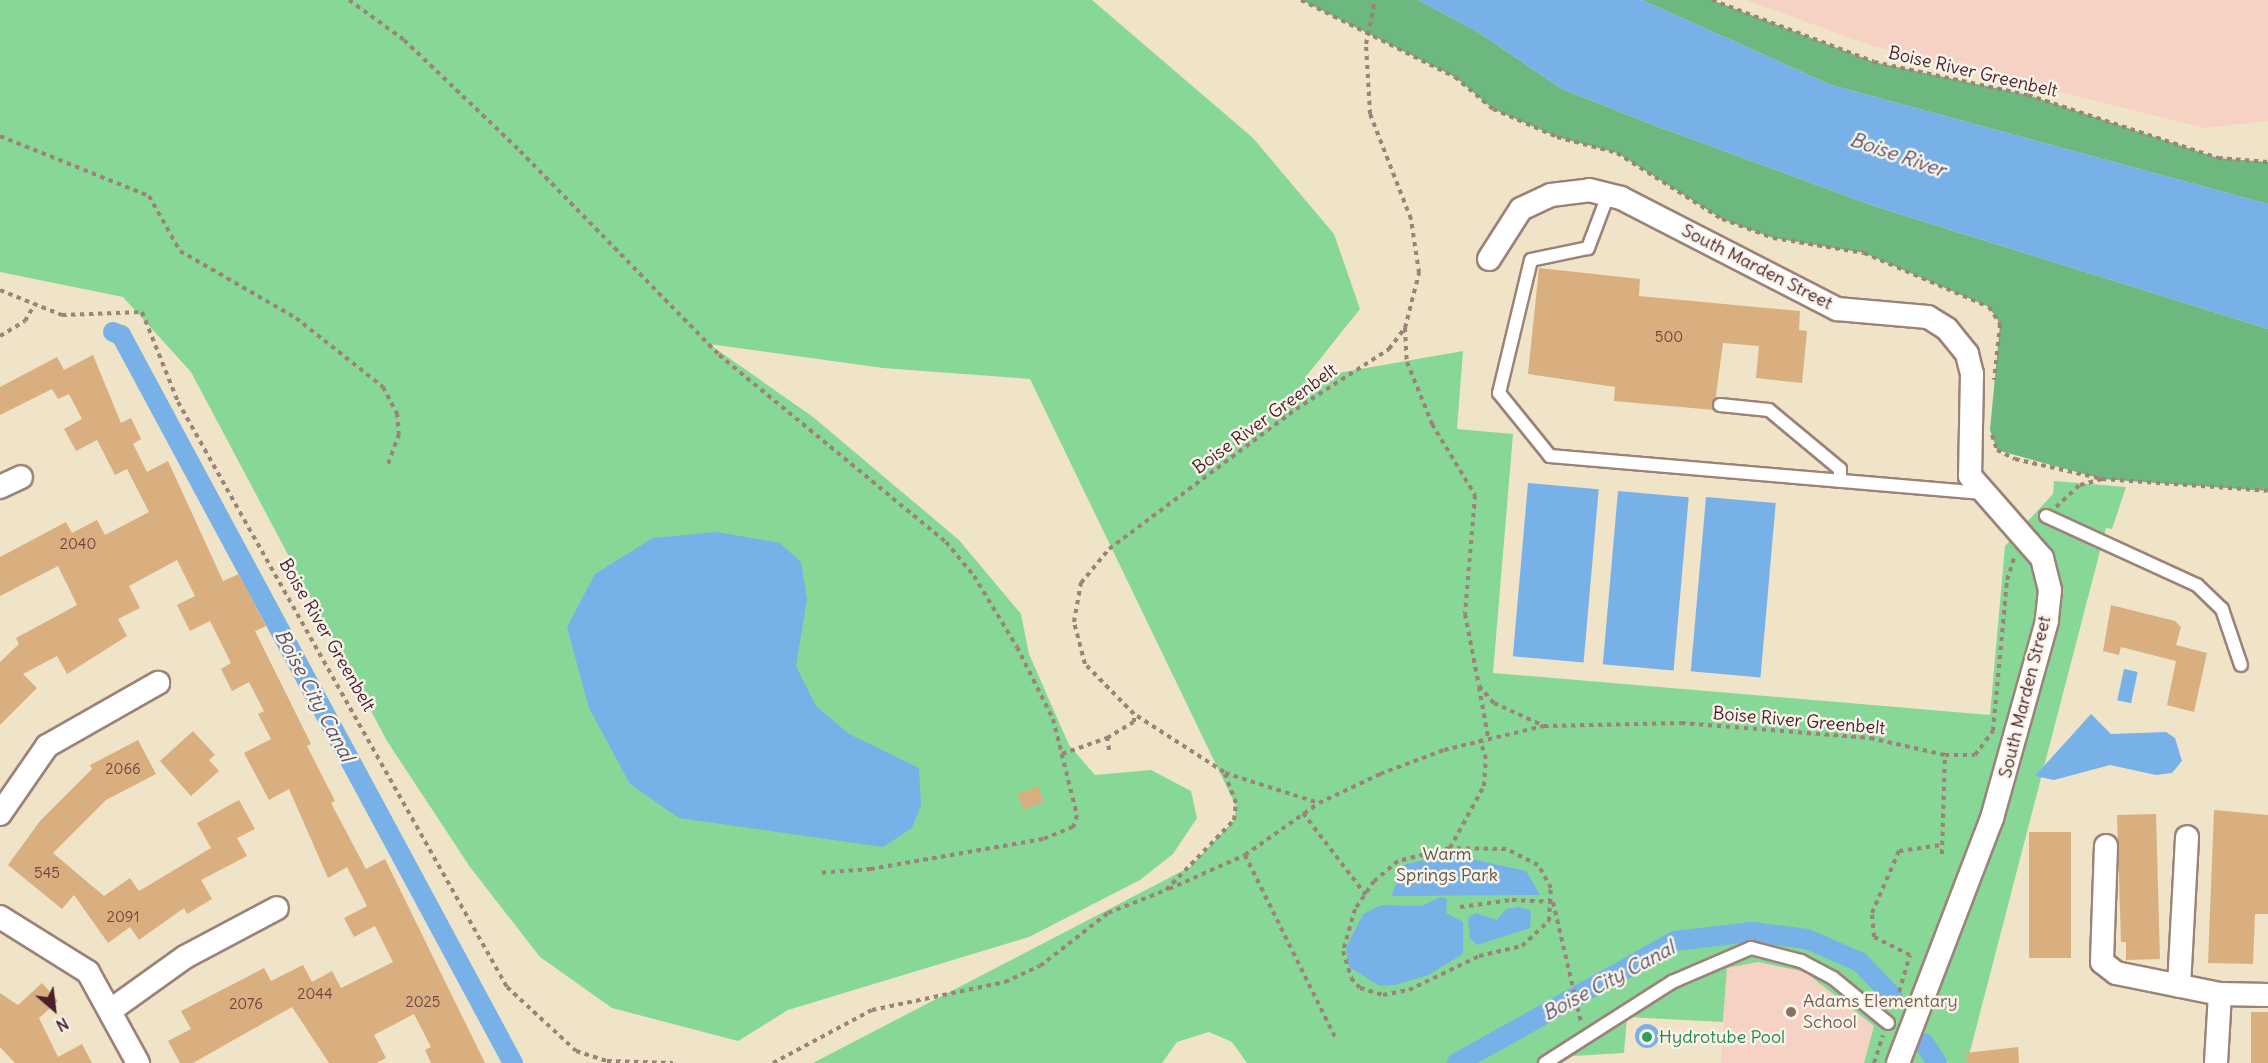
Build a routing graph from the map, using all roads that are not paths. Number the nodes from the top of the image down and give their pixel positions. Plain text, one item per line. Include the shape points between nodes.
1 (1608, 195) junction
2 (1489, 259) dead end
3 (1720, 405) dead end
4 (21, 477) dead end
5 (1840, 481) junction
6 (0, 487) edge
7 (1986, 493) junction
8 (2046, 516) road end
9 (2241, 665) dead end
10 (158, 683) dead end
11 (0, 814) edge
12 (2187, 837) dead end
13 (2106, 846) dead end
14 (277, 908) dead end
15 (0, 917) edge
16 (2180, 986) junction
17 (2220, 994) junction
18 (2268, 995) edge
19 (111, 1010) junction
20 (1888, 1023) road end
21 (138, 1063) edge
22 (1545, 1063) edge
23 (1898, 1063) edge
24 (2216, 1063) edge

1 - 2 street, South Marden Street via 1589,190 1551,195 1521,209
1 - 5 lane via 1588,248 1531,260 1499,393 1550,456
1 - 7 street, South Marden Street via 1837,309 1904,311 1947,329 1967,354 1972,374 1967,451 1971,476
3 - 5 lane via 1769,410 1840,469
4 - 6 street
5 - 7 lane
7 - 23 street, South Marden Street via 2042,558 2049,590 2035,672 1992,818
8 - 9 lane via 2197,585 2222,609
10 - 11 street via 46,746
12 - 16 street
13 - 16 street via 2103,962 2116,973
14 - 19 street via 185,957
15 - 19 street via 88,972
16 - 17 street
17 - 18 street
17 - 24 street
19 - 21 street
20 - 22 lane via 1809,965 1751,948 1672,982

